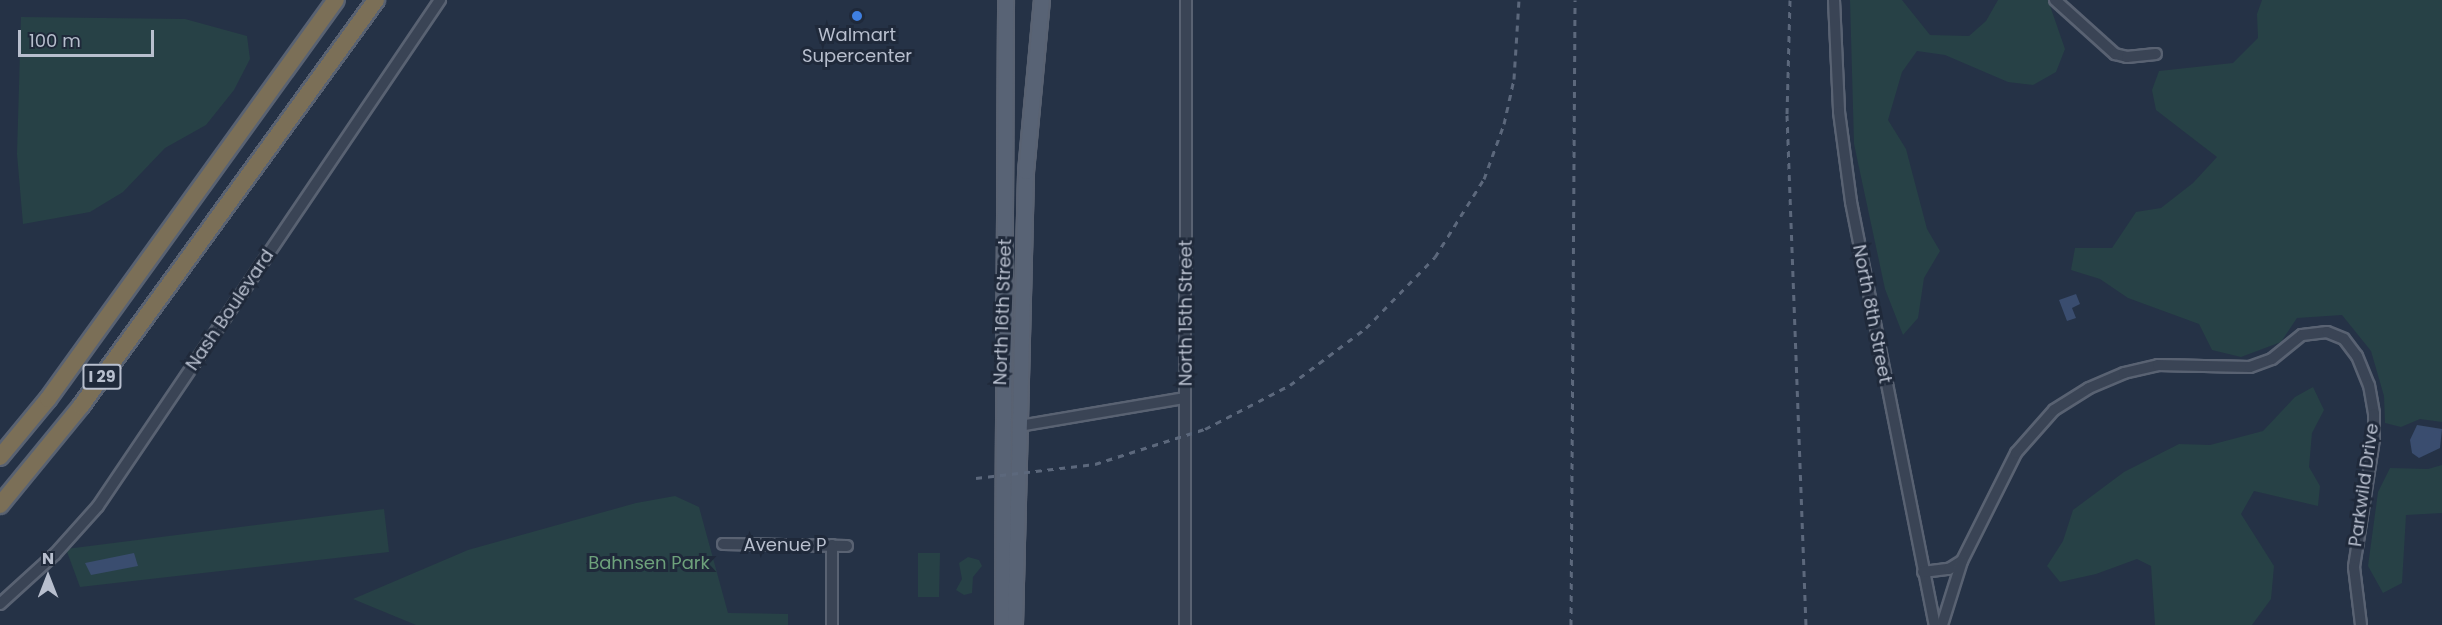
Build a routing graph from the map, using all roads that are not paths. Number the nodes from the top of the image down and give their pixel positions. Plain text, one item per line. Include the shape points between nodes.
1 (336, 0) edge
2 (376, 0) edge
3 (440, 0) edge
4 (1006, 0) edge
5 (1042, 0) edge
6 (1186, 0) edge
7 (1834, 0) edge
8 (2055, 0) edge
9 (2156, 54) dead end
10 (1185, 398) junction
11 (1019, 426) junction
12 (0, 457) edge
13 (0, 506) edge
14 (723, 544) dead end
15 (832, 545) junction
16 (847, 546) dead end
17 (1962, 561) junction
18 (1923, 572) junction
19 (0, 604) edge
20 (832, 625) edge
21 (1003, 625) edge
22 (1015, 625) edge
23 (1185, 625) edge
24 (1935, 625) edge
25 (1942, 625) edge
26 (2361, 625) edge

1 - 12 highway, I 29 via 48,399
2 - 13 highway, I 29 via 81,406
3 - 19 street, Nash Boulevard via 98,506 55,554
4 - 21 main road, North 16th Street
5 - 11 main road, North 16th Street via 1026,172
6 - 10 street, North 15th Street
7 - 18 street, North 8th Street via 1844,160
8 - 9 street via 2115,54
10 - 11 street
10 - 23 street, North 15th Street
11 - 22 main road, North 16th Street
14 - 15 street, Avenue P
15 - 16 street, Avenue P
15 - 20 street
17 - 18 street via 1949,569
17 - 25 street, Parkwild Drive
17 - 26 street, Parkwild Drive via 2016,453 2038,425 2072,398 2124,373 2158,365 2250,367 2272,359 2302,335 2327,332 2344,339 2357,356 2369,385 2374,414 2374,439 2354,567
18 - 24 street, North 8th Street

